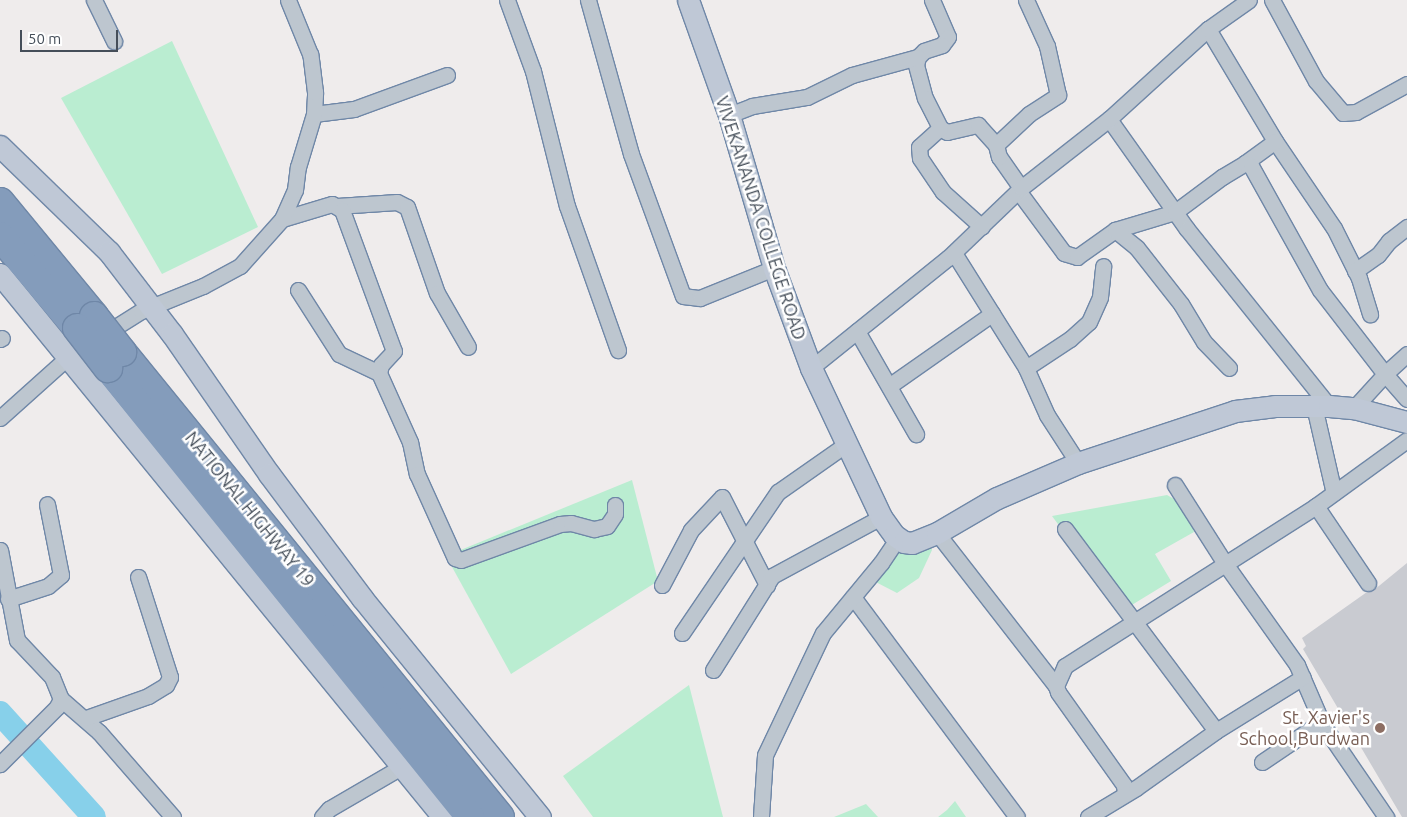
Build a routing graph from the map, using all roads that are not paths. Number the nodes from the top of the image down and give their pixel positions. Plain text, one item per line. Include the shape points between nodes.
1 (94, 0) edge
2 (288, 0) edge
3 (507, 0) edge
4 (688, 0) edge
5 (932, 0) edge
6 (1026, 0) edge
7 (1249, 0) edge
8 (1272, 0) edge
9 (591, 1) edge
10 (1232, 5) edge
11 (1208, 29) junction
12 (114, 41) dead end
13 (918, 57) junction
14 (447, 75) dead end
15 (1407, 84) edge
16 (314, 114) junction
17 (729, 115) junction
18 (1109, 119) junction
19 (940, 128) junction
20 (1275, 141) junction
21 (996, 145) junction
22 (0, 146) edge
23 (1245, 163) junction
24 (1020, 190) junction
25 (0, 202) edge
26 (337, 206) junction
27 (1175, 212) junction
28 (282, 219) junction
29 (982, 226) junction
30 (1407, 227) edge
31 (1115, 230) junction
32 (0, 236) edge
33 (954, 253) junction
34 (1103, 266) dead end
35 (774, 268) junction
36 (1355, 271) junction
37 (0, 274) edge
38 (298, 290) dead end
39 (151, 305) junction
40 (992, 314) junction
41 (1370, 314) dead end
42 (85, 322) junction
43 (857, 331) junction
44 (468, 347) dead end
45 (618, 350) dead end
46 (1407, 354) edge
47 (68, 357) junction
48 (115, 360) junction
49 (811, 368) junction
50 (1026, 368) junction
51 (1229, 368) dead end
52 (379, 372) junction
53 (1385, 374) junction
54 (889, 386) junction
55 (1407, 399) edge
56 (1321, 406) junction
57 (1354, 408) junction
58 (0, 418) edge
59 (916, 434) dead end
60 (1407, 436) edge
61 (845, 445) junction
62 (1078, 463) junction
63 (1175, 485) dead end
64 (1334, 493) junction
65 (47, 504) dead end
66 (615, 505) dead end
67 (1316, 506) junction
68 (881, 517) junction
69 (1065, 529) dead end
70 (937, 533) junction
71 (898, 538) junction
72 (746, 539) junction
73 (0, 550) edge
74 (1226, 565) junction
75 (138, 577) dead end
76 (1368, 583) dead end
77 (662, 584) dead end
78 (767, 585) junction
79 (853, 597) junction
80 (8, 599) junction
81 (1135, 622) junction
82 (682, 633) dead end
83 (713, 670) dead end
84 (1303, 676) junction
85 (1056, 686) junction
86 (59, 703) junction
87 (86, 718) junction
88 (1321, 722) junction
89 (1216, 730) junction
90 (1262, 762) dead end
91 (0, 764) edge
92 (394, 771) dead end
93 (1125, 793) junction
94 (1097, 815) edge
95 (173, 817) edge
96 (322, 817) edge
97 (443, 817) edge
98 (470, 817) edge
99 (500, 817) edge
100 (540, 817) edge
101 (761, 817) edge
102 (1017, 817) edge
103 (1386, 817) edge

1 - 12 street
2 - 16 street via 314,71
3 - 45 street via 533,71 567,206
4 - 17 main road, VIVEKANANDA COLLEGE ROAD
5 - 13 street via 948,37 942,45 924,51
6 - 21 street via 1047,46 1058,95 1054,101 1029,114
7 - 10 street
8 - 15 street via 1316,81 1344,113 1356,112
9 - 35 street via 631,154 683,296 700,298
10 - 11 street
11 - 18 street
11 - 20 street
13 - 17 street via 852,75 807,97 752,106
13 - 19 street via 916,65 925,98
14 - 16 street via 354,109
16 - 28 street via 292,200
17 - 35 main road, VIVEKANANDA COLLEGE ROAD
18 - 24 street
18 - 27 street
19 - 21 street via 947,132 978,125
19 - 29 street via 919,147 920,158 943,192
20 - 23 street
20 - 36 street via 1310,190
21 - 24 street via 999,157
22 - 39 main road via 109,252
23 - 27 street
23 - 53 street via 1259,178 1320,290
24 - 29 street
24 - 31 street via 1069,257 1077,257
25 - 42 highway
26 - 28 street via 324,205
26 - 44 street via 397,202 407,208 437,293
26 - 52 street via 342,210 392,344 393,356 381,365
27 - 31 street
27 - 56 street
28 - 39 street via 240,266 203,286
29 - 33 street
30 - 36 street via 1378,255
31 - 51 street via 1137,248 1180,304 1204,342
32 - 42 highway
33 - 40 street
33 - 43 street
34 - 50 street via 1100,297 1089,322 1070,339
35 - 49 main road, VIVEKANANDA COLLEGE ROAD
36 - 41 street
37 - 47 main road
38 - 52 street via 339,354
39 - 47 street
39 - 100 main road via 296,512
40 - 50 street
40 - 54 street
42 - 48 highway, bridge
43 - 49 street
43 - 54 street
46 - 53 street
47 - 58 street
47 - 97 main road
48 - 98 highway
48 - 99 highway, NATIONAL HIGHWAY 19
49 - 61 main road, VIVEKANANDA COLLEGE ROAD
50 - 62 street via 1047,415
52 - 66 street via 410,442 417,474 458,560 560,524 571,523 594,529 608,526 615,514
53 - 55 street
53 - 57 street
54 - 59 street
56 - 57 main road
56 - 62 main road via 1275,406 1235,411
56 - 64 street
57 - 60 main road
60 - 64 street
61 - 68 main road, VIVEKANANDA COLLEGE ROAD
61 - 72 street via 778,492
62 - 70 main road via 997,498
63 - 74 street
64 - 67 street
65 - 80 street via 61,576 48,586
67 - 74 street
67 - 76 street
68 - 71 main road, VIVEKANANDA COLLEGE ROAD
68 - 78 street via 772,576
69 - 81 street
70 - 71 main road via 912,543
70 - 85 street
71 - 79 street
72 - 77 street via 724,498 719,498 691,530
72 - 78 street
72 - 82 street
73 - 80 street
74 - 81 street
74 - 84 street
75 - 87 street via 170,677 166,684 148,696
78 - 83 street
79 - 101 street via 822,633 765,755
79 - 102 street
80 - 86 street via 17,640 52,677
81 - 85 street via 1065,666
81 - 89 street
84 - 88 street
84 - 89 street
85 - 93 street via 1069,710 1124,785
86 - 87 street
86 - 91 street
87 - 95 street
88 - 90 street
88 - 103 street
89 - 93 street
92 - 96 street
93 - 94 street

